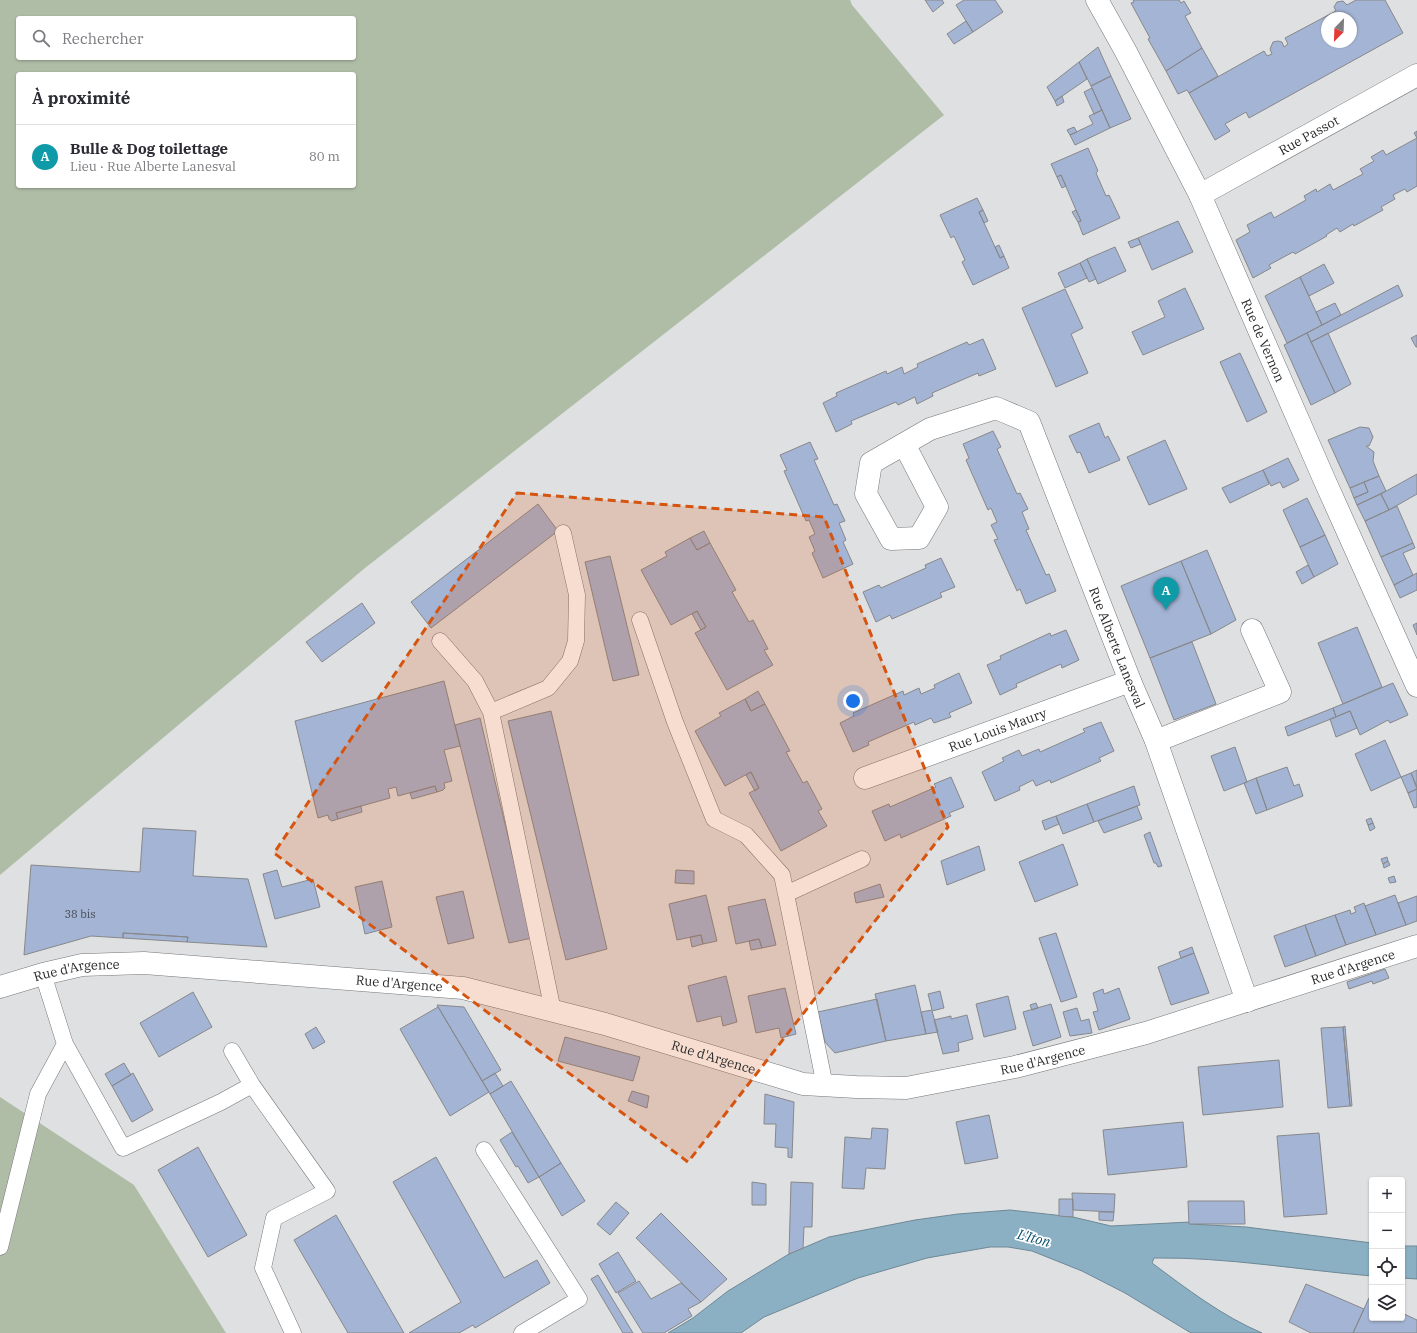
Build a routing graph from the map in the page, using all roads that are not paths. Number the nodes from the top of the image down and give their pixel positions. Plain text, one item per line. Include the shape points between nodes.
1 (1097, 0) edge
2 (1417, 75) edge
3 (1200, 195) junction
4 (904, 444) dead end
5 (563, 533) dead end
6 (640, 620) dead end
7 (1252, 630) dead end
8 (440, 641) dead end
9 (1130, 682) junction
10 (1417, 686) edge
11 (491, 712) junction
12 (1156, 741) junction
13 (865, 778) dead end
14 (862, 859) dead end
15 (786, 894) junction
16 (1417, 946) edge
17 (43, 974) junction
18 (0, 987) edge
19 (1247, 1001) junction
20 (553, 1011) junction
21 (65, 1044) junction
22 (232, 1051) dead end
23 (252, 1085) junction
24 (825, 1086) junction
25 (484, 1150) dead end
26 (0, 1247) edge
27 (293, 1333) edge
28 (522, 1333) edge

1 - 3 street, Rue de Vernon
2 - 3 street, Rue Passot
3 - 10 street, Rue de Vernon
4 - 9 street, Rue Alberte Lanesval via 930,429 996,408 1029,422
5 - 11 lane via 577,595 576,641 570,661 548,688
6 - 15 lane via 675,722 714,819 746,835 782,875
7 - 12 street via 1280,692
8 - 11 lane via 475,681
9 - 12 street, Rue Alberte Lanesval
9 - 13 street, Rue Louis Maury
11 - 20 lane
12 - 19 street, Rue Alberte Lanesval
14 - 15 lane
15 - 24 lane
16 - 19 street, Rue d'Argence
17 - 18 street, Rue d'Argence
17 - 20 street, Rue d'Argence via 82,965 144,963 463,988
17 - 21 lane
19 - 24 street, Rue d'Argence via 1146,1033 1000,1070 906,1088
20 - 24 street, Rue d'Argence via 605,1024 804,1084
21 - 23 lane via 122,1148
21 - 26 lane via 38,1094
22 - 23 lane
23 - 27 lane via 327,1190 274,1218 263,1268
25 - 28 lane via 579,1299

